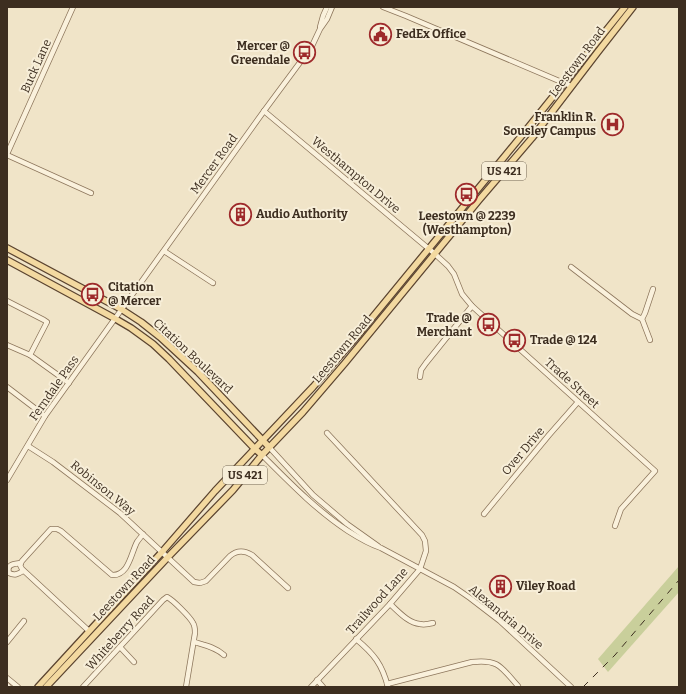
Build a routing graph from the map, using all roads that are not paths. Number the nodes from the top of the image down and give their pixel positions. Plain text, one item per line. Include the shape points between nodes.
1 (73, 7) edge
2 (326, 7) edge
3 (332, 7) edge
4 (383, 7) edge
5 (625, 7) edge
6 (633, 7) edge
7 (622, 17) junction
8 (320, 29) junction
9 (564, 84) junction
10 (571, 86) junction
11 (264, 111) junction
12 (7, 154) edge
13 (91, 193) dead end
14 (7, 248) edge
15 (429, 249) junction
16 (164, 251) junction
17 (435, 254) junction
18 (7, 260) edge
19 (572, 267) dead end
20 (213, 282) dead end
21 (653, 289) dead end
22 (7, 302) edge
23 (472, 306) junction
24 (121, 309) junction
25 (114, 318) junction
26 (642, 319) junction
27 (650, 340) dead end
28 (7, 345) edge
29 (30, 355) junction
30 (420, 377) dead end
31 (69, 383) junction
32 (7, 387) edge
33 (578, 402) junction
34 (45, 416) junction
35 (327, 433) dead end
36 (263, 440) junction
37 (28, 446) junction
38 (269, 447) junction
39 (255, 449) junction
40 (262, 455) junction
41 (7, 480) edge
42 (484, 514) dead end
43 (615, 526) dead end
44 (143, 534) junction
45 (381, 548) junction
46 (162, 552) junction
47 (168, 557) junction
48 (21, 563) junction
49 (420, 569) junction
50 (23, 571) junction
51 (288, 588) dead end
52 (390, 604) junction
53 (24, 621) dead end
54 (433, 623) dead end
55 (89, 631) junction
56 (356, 639) junction
57 (7, 642) edge
58 (194, 642) junction
59 (120, 647) junction
60 (224, 655) dead end
61 (134, 662) dead end
62 (68, 664) junction
63 (7, 678) edge
64 (317, 680) junction
65 (388, 685) edge
66 (518, 686) edge
67 (18, 687) edge
68 (38, 687) edge
69 (46, 687) edge
70 (83, 687) edge
71 (186, 687) edge
72 (311, 687) edge
73 (323, 687) edge
74 (571, 687) edge

1 - 12 street, Buck Lane
2 - 8 street, Mercer Road
3 - 8 street, Mercer Road
4 - 9 street
5 - 7 main road, Leestown Road
6 - 7 main road, Leestown Road
7 - 9 main road, Leestown Road
7 - 10 main road, Leestown Road
8 - 11 street, Mercer Road via 312,46
9 - 10 street
9 - 15 main road, Leestown Road / US 421
10 - 17 main road, Leestown Road / US 421 via 532,138
11 - 15 street, Westhampton Drive
11 - 16 street, Mercer Road
12 - 13 street
14 - 24 main road, Citation Boulevard
15 - 17 street, Westhampton Drive
15 - 36 main road, Leestown Road / US 421 via 358,335
16 - 20 street
16 - 24 street, Mercer Road
17 - 23 street, Trade Street via 454,274 462,294
17 - 38 main road, Leestown Road / US 421 via 303,412
18 - 25 main road, Citation Boulevard
19 - 26 street
21 - 26 street
22 - 29 street via 47,322
23 - 30 street via 426,363
23 - 33 street, Trade Street
24 - 25 street, Ferndale Pass
24 - 36 main road, Citation Boulevard via 160,336
25 - 31 street, Ferndale Pass
25 - 39 main road, Citation Boulevard via 153,344 170,359
26 - 27 street
28 - 29 street
29 - 31 street
31 - 34 street, Ferndale Pass
32 - 34 street
33 - 42 street, Over Drive
33 - 43 street, Trade Street via 655,471 621,510
34 - 37 street, Ferndale Pass
35 - 49 street, Trailwood Lane via 422,535 426,541 426,551
36 - 38 main road, Citation Boulevard
36 - 39 main road, Leestown Road / US 421
37 - 41 street, Ferndale Pass
37 - 44 street, Robinson Way via 120,513
38 - 40 main road, Leestown Road / US 421
38 - 45 street, Alexandria Drive via 312,495
39 - 40 main road, Citation Boulevard
39 - 46 main road, Leestown Road / US 421
40 - 45 street, Alexandria Drive via 322,512 356,536
40 - 47 main road, Leestown Road / US 421 via 233,490
44 - 46 street, Robinson Way
44 - 48 street via 137,541 129,563 117,575 112,575 57,529 51,529
45 - 49 street, Alexandria Drive
46 - 47 street, Robinson Way
46 - 55 main road, Leestown Road / US 421
47 - 51 street, Robinson Way via 191,580 200,583 208,580 234,553 247,552
47 - 62 main road, Leestown Road / US 421
48 - 50 street
48 - 50 street via 11,564 8,569 12,574
49 - 52 street, Trailwood Lane
49 - 74 street, Alexandria Drive via 484,608
50 - 55 street
52 - 54 street via 414,623
52 - 56 street, Trailwood Lane
53 - 57 street
55 - 62 main road via 88,637
55 - 68 main road, Leestown Road / US 421
56 - 64 street, Trailwood Lane
56 - 65 street via 378,662
58 - 59 street, Whiteberry Road via 193,622 167,597
58 - 60 street via 214,648
58 - 71 street, Whiteberry Road
59 - 61 street
59 - 70 street, Whiteberry Road
62 - 69 main road, Leestown Road / US 421
63 - 67 street
64 - 72 street, Trailwood Lane
64 - 73 street
65 - 66 street via 482,661 500,666

